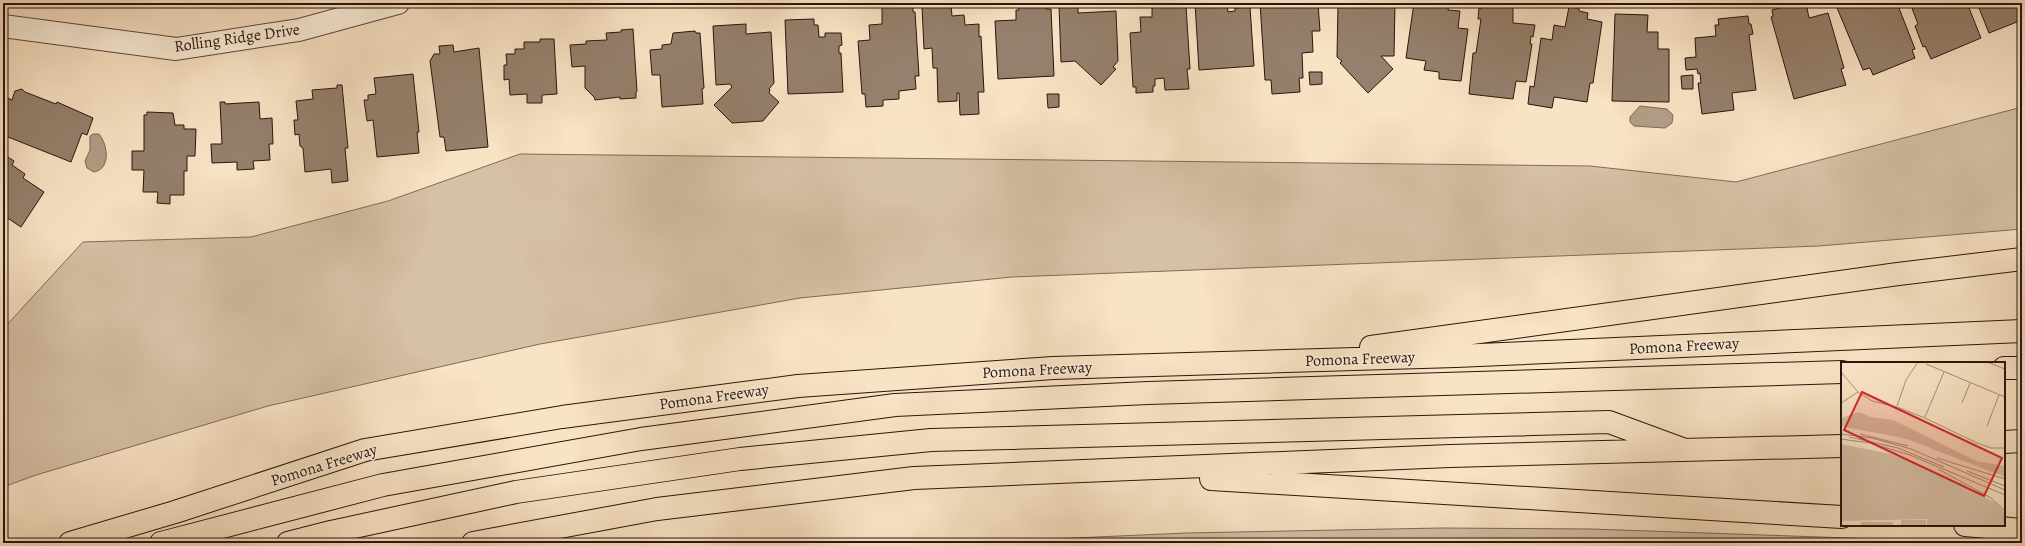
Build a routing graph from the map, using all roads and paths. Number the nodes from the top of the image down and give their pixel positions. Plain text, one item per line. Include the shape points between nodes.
1 (398, 3) edge
2 (3, 26) edge
3 (2022, 259) edge
4 (2022, 331) edge
5 (1260, 362) junction
6 (2005, 368) edge
7 (2022, 368) edge
8 (1841, 372) edge
9 (2022, 440) edge
10 (2005, 442) edge
11 (1841, 446) edge
12 (1685, 450) junction
13 (1096, 471) junction
14 (1841, 518) edge
15 (1976, 526) edge
16 (2022, 530) edge
17 (70, 543) edge
18 (161, 543) edge
19 (288, 543) edge
20 (473, 543) edge

1 - 2 street, Rolling Ridge Drive via 299,30 176,49
3 - 5 highway
4 - 5 highway, Pomona Freeway via 1464,356
5 - 17 highway, Pomona Freeway via 1053,368 798,386 562,417 365,450 175,512
6 - 7 highway
8 - 18 highway via 1156,393 895,405 640,439 383,485
9 - 10 highway
11 - 12 highway
12 - 13 highway via 1450,456
12 - 19 highway via 1608,422 931,440 740,459 516,492
13 - 14 highway
13 - 20 highway via 914,478 657,509
15 - 16 highway

